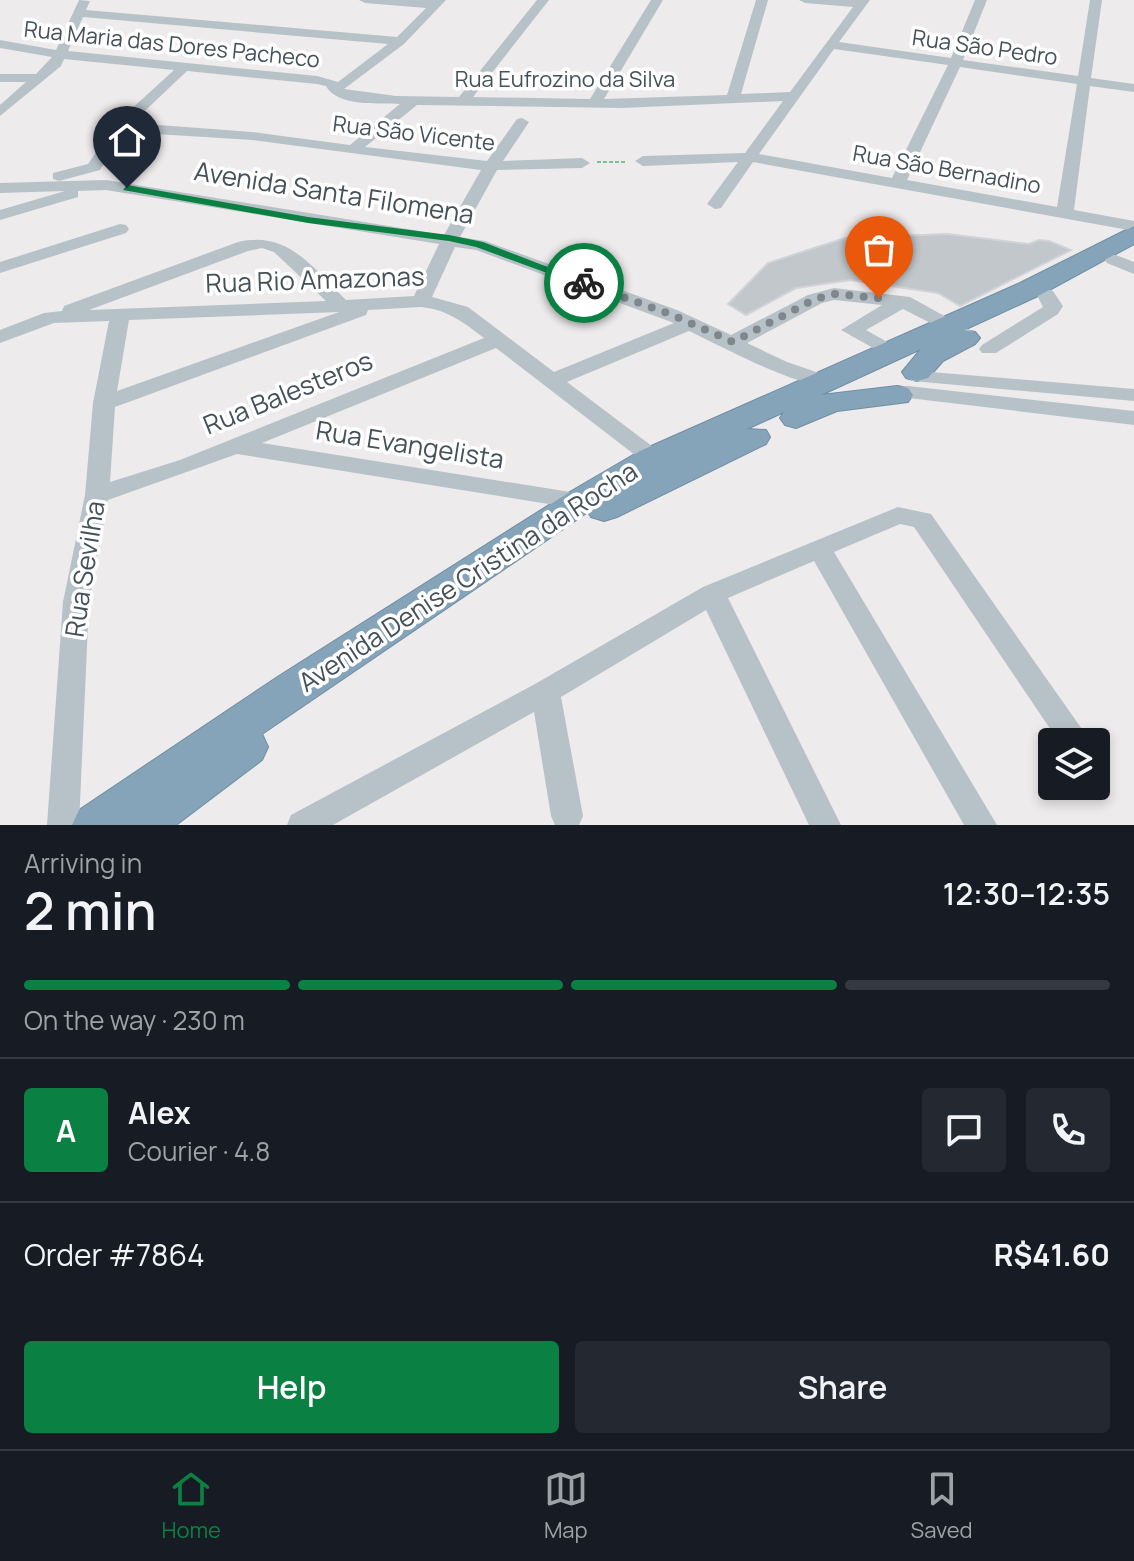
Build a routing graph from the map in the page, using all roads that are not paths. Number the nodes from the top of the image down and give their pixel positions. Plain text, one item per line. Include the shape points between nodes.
1 (85, 0) edge
2 (365, 0) edge
3 (543, 0) edge
4 (657, 0) edge
5 (762, 0) edge
6 (805, 0) edge
7 (981, 0) edge
8 (1096, 0) edge
9 (863, 2) edge
10 (437, 3) edge
11 (77, 13) junction
12 (400, 41) junction
13 (0, 44) edge
14 (832, 45) junction
15 (57, 54) junction
16 (955, 64) junction
17 (186, 65) junction
18 (0, 78) edge
19 (38, 78) junction
20 (1083, 81) junction
21 (1134, 88) edge
22 (335, 90) junction
23 (796, 96) junction
24 (733, 99) junction
25 (414, 100) junction
26 (464, 100) junction
27 (595, 103) junction
28 (0, 112) edge
29 (522, 122) dead end
30 (120, 127) junction
31 (354, 149) junction
32 (751, 157) junction
33 (643, 161) road end
34 (582, 163) road end
35 (488, 166) junction
36 (0, 180) edge
37 (897, 184) junction
38 (106, 185) junction
39 (0, 188) edge
40 (715, 204) dead end
41 (1065, 211) junction
42 (0, 215) edge
43 (1134, 226) edge
44 (120, 229) dead end
45 (1134, 234) edge
46 (449, 238) junction
47 (1127, 259) edge
48 (0, 268) edge
49 (421, 301) junction
50 (903, 301) junction
51 (377, 304) junction
52 (341, 305) junction
53 (120, 314) junction
54 (51, 317) junction
55 (691, 323) junction
56 (0, 337) edge
57 (970, 337) junction
58 (498, 340) junction
59 (733, 342) junction
60 (875, 360) junction
61 (801, 380) junction
62 (550, 381) junction
63 (910, 384) junction
64 (1134, 395) edge
65 (104, 403) junction
66 (1134, 418) edge
67 (231, 445) junction
68 (664, 466) junction
69 (97, 495) junction
70 (580, 501) junction
71 (819, 548) junction
72 (712, 594) junction
73 (545, 692) junction
74 (1066, 728) edge
75 (567, 816) dead end
76 (63, 825) edge
77 (96, 825) edge
78 (139, 825) edge
79 (303, 825) edge
80 (825, 825) edge
81 (981, 825) edge

1 - 11 street
2 - 10 street
3 - 26 street
4 - 27 street
5 - 24 street
6 - 9 street
7 - 16 street
8 - 20 street
9 - 14 street
10 - 12 street
11 - 12 street
11 - 15 street
12 - 22 street
13 - 15 street, Rua Maria das Dores Pacheco
14 - 16 street, Rua São Pedro
14 - 23 street
15 - 17 street, Rua Maria das Dores Pacheco
15 - 19 street via 56,63
16 - 20 street, Rua São Pedro
16 - 37 street
17 - 22 street, Rua Maria das Dores Pacheco via 317,80 332,83
17 - 30 street
18 - 19 street
19 - 28 street
20 - 21 street, Rua São Pedro
20 - 41 street
22 - 25 street, Rua Eufrozino da Silva via 347,96
23 - 24 street, Rua Eufrozino da Silva
23 - 32 street
24 - 27 street, Rua Eufrozino da Silva
25 - 26 street, Rua Eufrozino da Silva
25 - 31 street
26 - 27 street, Rua Eufrozino da Silva
29 - 35 street
30 - 31 street, Rua São Vicente
30 - 36 street via 94,167 62,176
31 - 35 street, Rua São Vicente
32 - 33 street
32 - 37 street, Rua São Bernadino
32 - 40 street
34 - 35 street, Rua São Vicente
35 - 46 street
37 - 41 street, Rua São Bernadino
38 - 39 street, Avenida Santa Filomena
38 - 42 street
38 - 46 street, Avenida Santa Filomena
41 - 43 street, Rua São Bernadino
44 - 48 street
45 - 57 highway, Avenida Denise Cristina da Rocha via 1030,289
46 - 49 street
46 - 55 street, Avenida Santa Filomena
47 - 57 highway, Avenida Denise Cristina da Rocha
49 - 51 street, Rua Rio Amazonas
49 - 58 street, Rua Rio Amazonas via 461,311
50 - 57 street
50 - 59 street via 834,294
50 - 60 street via 851,330
51 - 52 street, Rua Rio Amazonas
51 - 65 street
52 - 53 street, Rua Rio Amazonas
52 - 54 street via 280,248 262,243
53 - 54 street, Rua Rio Amazonas
53 - 65 street, Rua Sevilha
54 - 56 street, Rua Rio Amazonas
55 - 59 street, Avenida Santa Filomena
55 - 62 street
57 - 60 highway, Avenida Denise Cristina da Rocha
57 - 63 highway, Avenida Denise Cristina da Rocha via 932,355
58 - 62 street, Rua Rio Amazonas
58 - 67 street, Rua Balesteros
59 - 61 street, Avenida Santa Filomena
60 - 61 highway, Avenida Denise Cristina da Rocha
60 - 63 highway via 859,378 862,383 877,392
61 - 68 highway, Avenida Denise Cristina da Rocha
62 - 68 street, Rua Rio Amazonas
63 - 64 street
63 - 66 street
63 - 68 highway, Avenida Denise Cristina da Rocha via 830,402
65 - 69 street, Rua Sevilha
67 - 69 street, Rua Balesteros
67 - 70 street, Rua Evangelista
68 - 70 highway, Avenida Denise Cristina da Rocha
68 - 78 highway, Avenida Denise Cristina da Rocha via 310,700
69 - 76 street, Rua Sevilha via 76,602
70 - 77 highway, Avenida Denise Cristina da Rocha
71 - 72 street
71 - 74 street via 898,515 922,520
71 - 81 street
72 - 73 street
72 - 80 street
73 - 75 street
73 - 79 street

